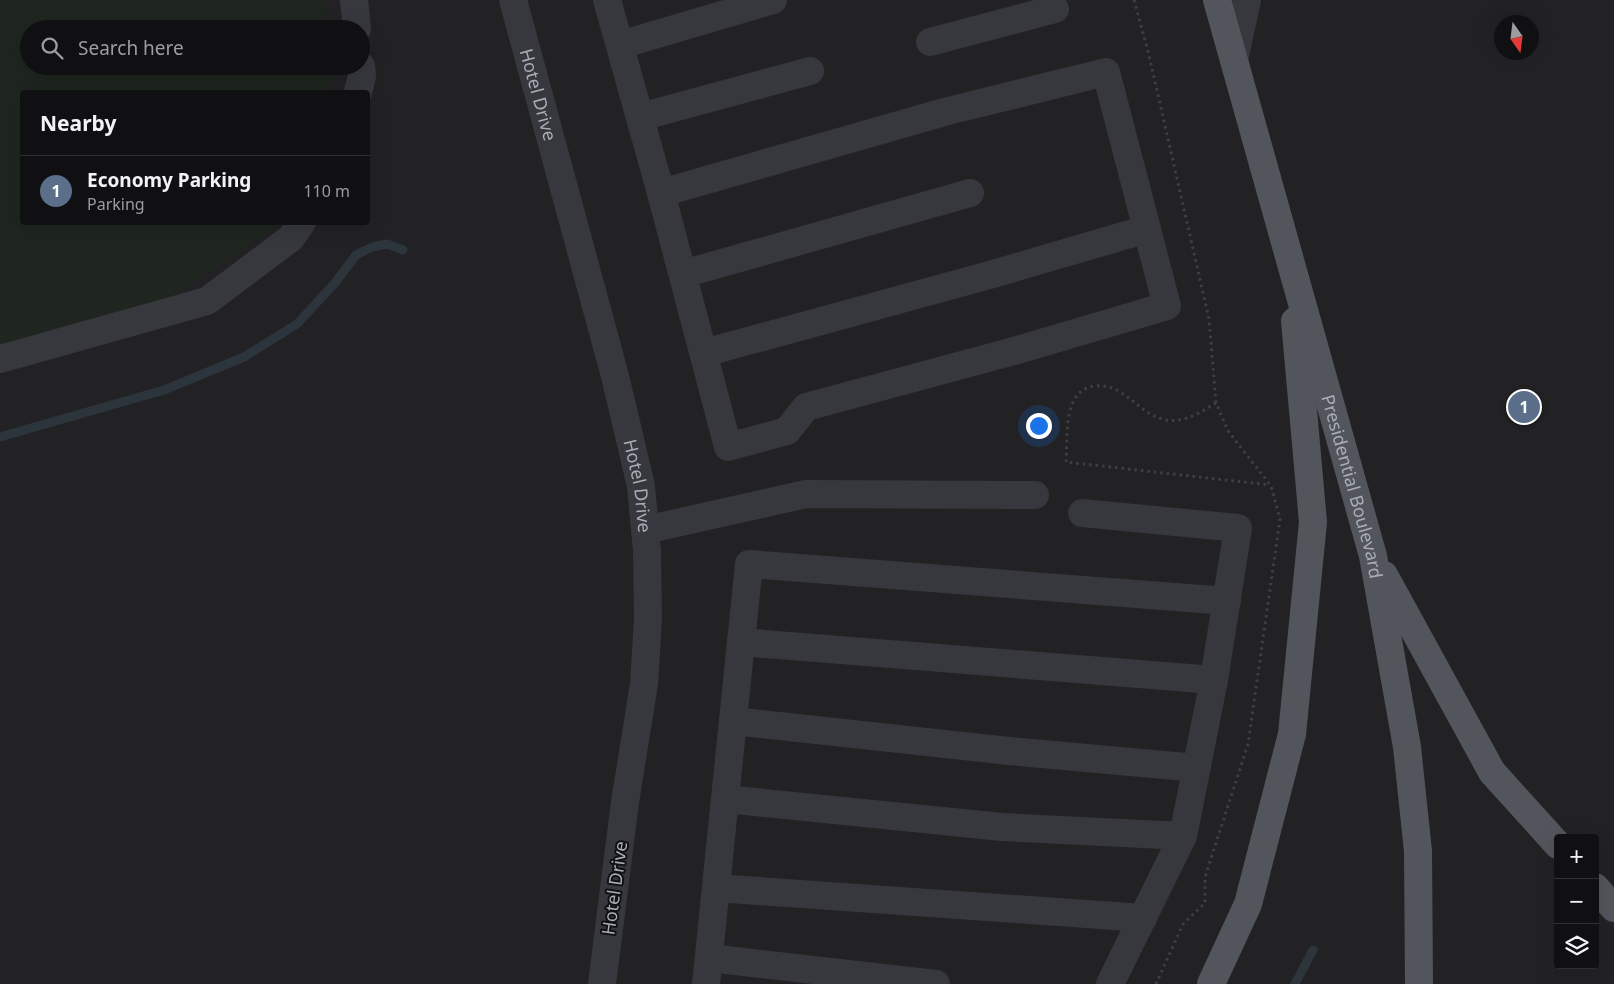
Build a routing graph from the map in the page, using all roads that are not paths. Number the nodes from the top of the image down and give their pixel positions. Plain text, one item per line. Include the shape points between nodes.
1 (354, 0) edge
2 (513, 0) edge
3 (607, 0) edge
4 (773, 0) edge
5 (1217, 0) edge
6 (1247, 0) edge
7 (1056, 9) dead end
8 (356, 20) edge
9 (930, 42) dead end
10 (620, 45) junction
11 (1234, 60) junction
12 (810, 71) dead end
13 (362, 75) edge
14 (358, 90) edge
15 (640, 117) junction
16 (662, 193) junction
17 (970, 193) dead end
18 (300, 225) edge
19 (1147, 229) junction
20 (1288, 250) junction
21 (683, 274) junction
22 (704, 353) junction
23 (0, 359) edge
24 (1035, 495) dead end
25 (1082, 513) dead end
26 (645, 530) junction
27 (1373, 556) junction
28 (1227, 601) junction
29 (741, 642) junction
30 (1214, 680) junction
31 (733, 722) junction
32 (1197, 768) junction
33 (725, 798) junction
34 (1184, 836) junction
35 (1554, 841) edge
36 (716, 888) junction
37 (1599, 891) edge
38 (1614, 908) edge
39 (1143, 918) junction
40 (708, 971) edge
41 (602, 984) edge
42 (936, 984) edge
43 (1110, 984) edge
44 (1211, 984) edge
45 (1420, 984) edge

1 - 8 street
2 - 26 street, Hotel Drive via 615,376 640,486
3 - 10 street
4 - 10 street
5 - 11 main road, Presidential Boulevard
6 - 11 street
7 - 9 street
10 - 15 street
11 - 20 main road, Presidential Boulevard
12 - 15 street
13 - 14 street
15 - 16 street
16 - 19 street via 948,111 1106,72
16 - 21 street
17 - 21 street
18 - 23 street via 291,238 207,301
19 - 22 street
19 - 22 street via 1167,306 806,407 787,431 728,447
20 - 27 main road, Presidential Boulevard
20 - 44 main road via 1313,522 1292,734 1248,904
21 - 22 street
24 - 26 street via 806,494
25 - 28 street via 1238,528
26 - 41 street, Hotel Drive via 648,618 644,684
27 - 35 main road via 1492,772
27 - 45 main road, Presidential Boulevard via 1407,747 1417,842
28 - 29 street via 749,564
28 - 30 street
29 - 30 street
29 - 31 street
30 - 32 street
31 - 32 street
31 - 33 street
32 - 34 street
33 - 34 street via 1002,826
33 - 36 street
34 - 39 street
36 - 39 street
36 - 40 street
37 - 38 main road
39 - 43 street
40 - 42 street

